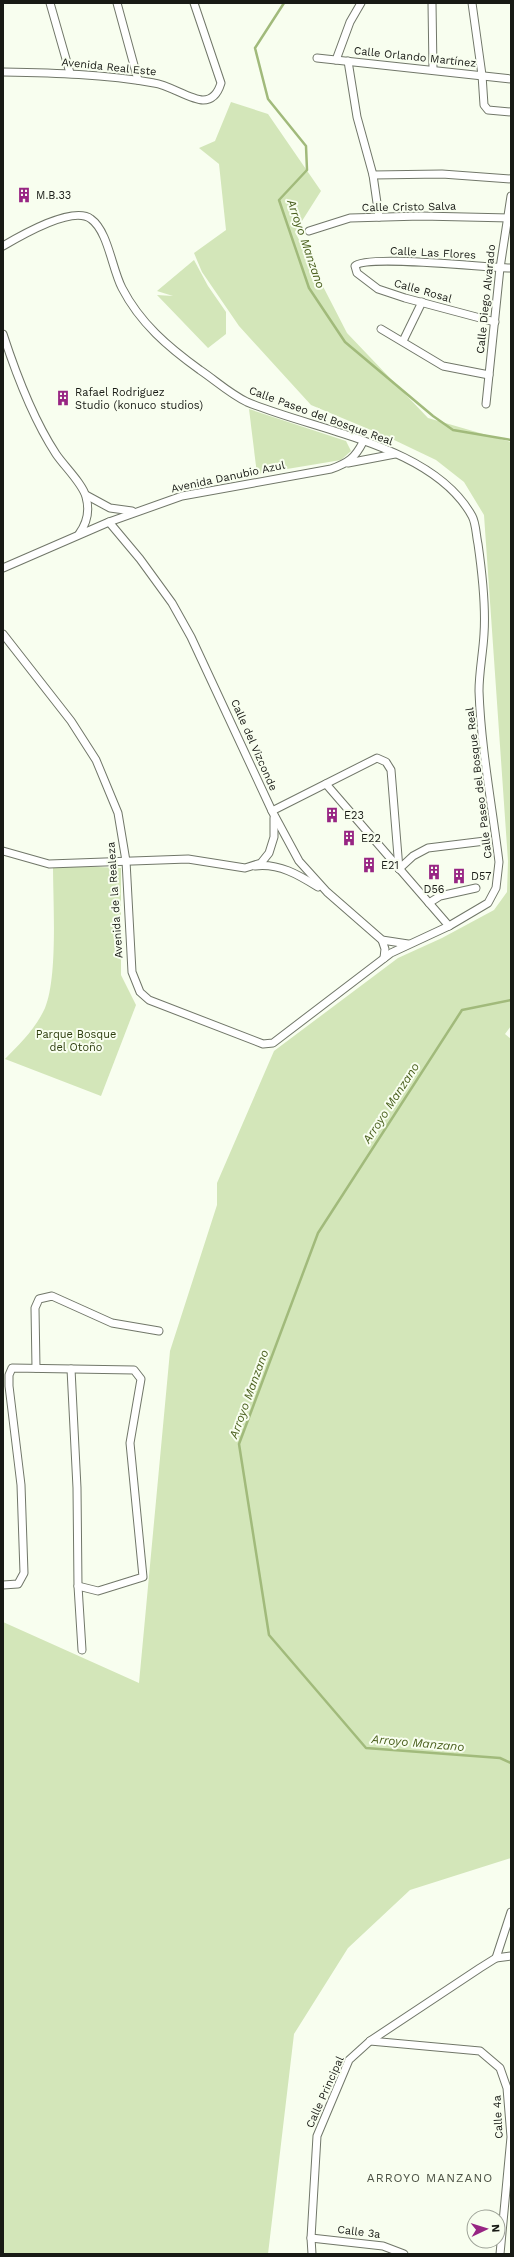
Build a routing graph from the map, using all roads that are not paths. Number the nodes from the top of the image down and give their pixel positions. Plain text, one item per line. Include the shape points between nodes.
1 (50, 3) edge
2 (117, 3) edge
3 (194, 3) edge
4 (361, 3) edge
5 (432, 3) edge
6 (472, 3) edge
7 (318, 58) dead end
8 (336, 60) junction
9 (348, 61) junction
10 (433, 70) junction
11 (3, 72) edge
12 (70, 73) junction
13 (482, 76) junction
14 (511, 79) edge
15 (138, 80) junction
16 (511, 112) edge
17 (373, 175) junction
18 (511, 179) edge
19 (511, 196) edge
20 (379, 217) junction
21 (509, 218) edge
22 (310, 231) dead end
23 (3, 246) edge
24 (355, 266) joint
25 (500, 268) junction
26 (511, 268) edge
27 (422, 302) junction
28 (495, 322) junction
29 (381, 329) dead end
30 (3, 334) edge
31 (403, 341) junction
32 (489, 375) junction
33 (486, 404) dead end
34 (363, 442) junction
35 (395, 454) junction
36 (348, 463) junction
37 (86, 495) junction
38 (137, 511) junction
39 (109, 522) junction
40 (78, 535) junction
41 (3, 568) edge
42 (3, 634) edge
43 (326, 784) junction
44 (272, 811) junction
45 (485, 840) dead end
46 (3, 851) edge
47 (126, 861) junction
48 (245, 868) junction
49 (399, 869) junction
50 (476, 888) dead end
51 (327, 892) junction
52 (429, 903) junction
53 (449, 926) junction
54 (382, 940) junction
55 (409, 944) junction
56 (384, 958) junction
57 (263, 1044) joint
58 (159, 1331) dead end
59 (36, 1368) junction
60 (71, 1369) junction
61 (3, 1585) edge
62 (78, 1586) junction
63 (82, 1650) dead end
64 (511, 1912) edge
65 (511, 1956) edge
66 (496, 1958) junction
67 (370, 2041) junction
68 (311, 2238) junction
69 (312, 2254) edge
70 (404, 2254) edge
71 (500, 2254) edge

1 - 12 street
2 - 15 street
3 - 15 street, Avenida Real Este via 221,83 217,93 209,100 200,100 165,84
4 - 8 street via 350,22
5 - 10 street
6 - 13 street
7 - 8 street, Calle Orlando Martínez
8 - 9 street, Calle Orlando Martínez
9 - 10 street, Calle Orlando Martínez
9 - 17 street via 358,124
10 - 13 street, Calle Orlando Martínez
11 - 12 street, Avenida Real Este
12 - 15 street, Avenida Real Este
13 - 14 street, Calle Orlando Martínez
13 - 16 street via 486,108
17 - 18 street via 442,174
17 - 20 street
19 - 21 street, Calle Diego Alvarado
20 - 21 street, Calle Cristo Salva
20 - 22 street, Calle Cristo Salva via 350,218
21 - 25 street, Calle Diego Alvarado
23 - 34 street, Calle Paseo del Bosque Real via 29,230 47,224 81,215 90,218 103,236 127,297 166,345 246,402
24 - 25 street, Calle Las Flores via 361,262 383,261
24 - 27 street, Calle Rosal via 357,273 378,289
25 - 26 street, Calle Las Flores
25 - 28 street, Calle Diego Alvarado
27 - 28 street, Calle Rosal
27 - 31 street
28 - 32 street, Calle Diego Alvarado
29 - 31 street
30 - 37 street via 10,356 47,438
31 - 32 street via 443,366
32 - 33 street, Calle Diego Alvarado
34 - 35 street, Calle Paseo del Bosque Real
34 - 36 street
35 - 36 street, Calle Paseo del Bosque Real
35 - 53 street, Calle Paseo del Bosque Real via 426,469 452,488 474,518 481,563 484,631 479,690 499,862 496,888 488,903
36 - 38 street, Avenida Danubio Azul via 204,491
37 - 38 street via 110,508
37 - 40 street via 87,516 85,525
38 - 39 street, Avenida Danubio Azul
39 - 40 street, Avenida Danubio Azul
39 - 44 street, Calle del Vizconde via 172,603 191,637
40 - 41 street, Avenida Danubio Azul
42 - 47 street, Avenida de la Realeza via 71,721 96,760 118,813
43 - 44 street
43 - 49 street
43 - 49 street via 378,758 386,762 392,770
44 - 48 street via 275,830 269,853 261,862
44 - 51 street, Calle del Vizconde via 299,861
45 - 49 street via 428,848 413,856
46 - 47 street via 49,864
47 - 48 street via 188,859
47 - 57 street, Avenida de la Realeza via 130,960 133,978 140,992 149,1000
48 - 51 street via 274,866 295,873
49 - 52 street
50 - 52 street via 440,896
51 - 54 street, Calle del Vizconde
52 - 53 street
53 - 55 street, Calle Paseo del Bosque Real
54 - 55 street
54 - 56 street
55 - 56 street, Calle Paseo del Bosque Real
56 - 57 street, Calle Paseo del Bosque Real via 273,1043
58 - 59 street via 112,1323 52,1296 39,1299 35,1308
59 - 60 street
59 - 61 street via 12,1368 9,1375 21,1485 24,1573 18,1584
60 - 62 street via 77,1488
60 - 62 street via 134,1370 141,1380 130,1443 142,1576 98,1591
62 - 63 street
64 - 66 street
65 - 66 street, Calle Principal
66 - 67 street, Calle Principal
67 - 68 street, Calle Principal via 349,2060 317,2136
67 - 71 street, Calle 4a via 480,2051 500,2068 507,2088 510,2137
68 - 69 street, Calle Principal
68 - 70 street, Calle 3a via 383,2246

